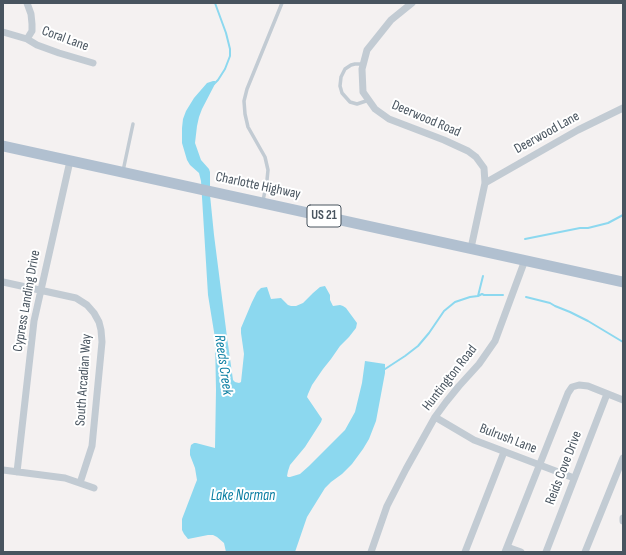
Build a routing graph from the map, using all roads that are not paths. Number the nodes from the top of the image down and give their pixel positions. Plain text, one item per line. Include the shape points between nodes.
1 (27, 3) edge
2 (282, 3) edge
3 (412, 3) edge
4 (3, 32) edge
5 (27, 39) junction
6 (93, 63) dead end
7 (363, 64) junction
8 (369, 100) junction
9 (623, 108) edge
10 (133, 124) dead end
11 (3, 146) edge
12 (70, 161) junction
13 (123, 172) junction
14 (485, 183) junction
15 (263, 202) junction
16 (472, 248) junction
17 (525, 260) junction
18 (3, 282) edge
19 (623, 282) edge
20 (41, 290) junction
21 (607, 394) junction
22 (623, 400) edge
23 (435, 417) junction
24 (504, 452) junction
25 (623, 458) edge
26 (540, 465) junction
27 (3, 470) edge
28 (17, 472) junction
29 (574, 478) junction
30 (80, 483) junction
31 (94, 488) dead end
32 (506, 549) edge
33 (371, 552) edge
34 (465, 552) edge
35 (521, 552) edge
36 (546, 552) edge
37 (585, 552) edge

1 - 5 street via 31,14 32,31
2 - 15 lane via 244,101 248,127 265,157 268,170
3 - 7 street, Deerwood Road via 391,20 367,50
4 - 5 street, Coral Lane
5 - 6 street, Coral Lane via 59,53
7 - 8 street, Deerwood Road via 363,92
7 - 8 lane via 351,65 346,69 341,77 340,86 342,93 350,102 357,104
8 - 14 street, Deerwood Road via 375,109 389,119 468,151 484,168
9 - 14 street, Deerwood Lane via 578,130
10 - 13 lane
11 - 12 main road, Charlotte Highway / US 21
12 - 13 main road, Charlotte Highway / US 21
12 - 20 street, Cypress Landing Drive
13 - 15 main road, Charlotte Highway / US 21
14 - 16 street, Deerwood Road
15 - 16 main road, Charlotte Highway / US 21
16 - 17 main road, Charlotte Highway / US 21
17 - 19 main road, Charlotte Highway / US 21
17 - 23 street, Huntington Road via 495,341
18 - 20 street, South Arcadian Way
20 - 28 street, Cypress Landing Drive via 34,321
20 - 30 street, South Arcadian Way via 76,298 87,305 94,313 101,330 92,446
21 - 22 street
21 - 26 street via 588,386 572,387
21 - 29 street, Reids Cove Drive
23 - 24 street, Bulrush Lane via 474,440
23 - 33 street, Huntington Road via 387,506
24 - 26 street, Bulrush Lane
24 - 34 street
25 - 37 street
26 - 29 street, Bulrush Lane
26 - 32 street
27 - 28 street
28 - 30 street via 65,478
29 - 36 street, Reids Cove Drive
30 - 31 street
32 - 35 street

